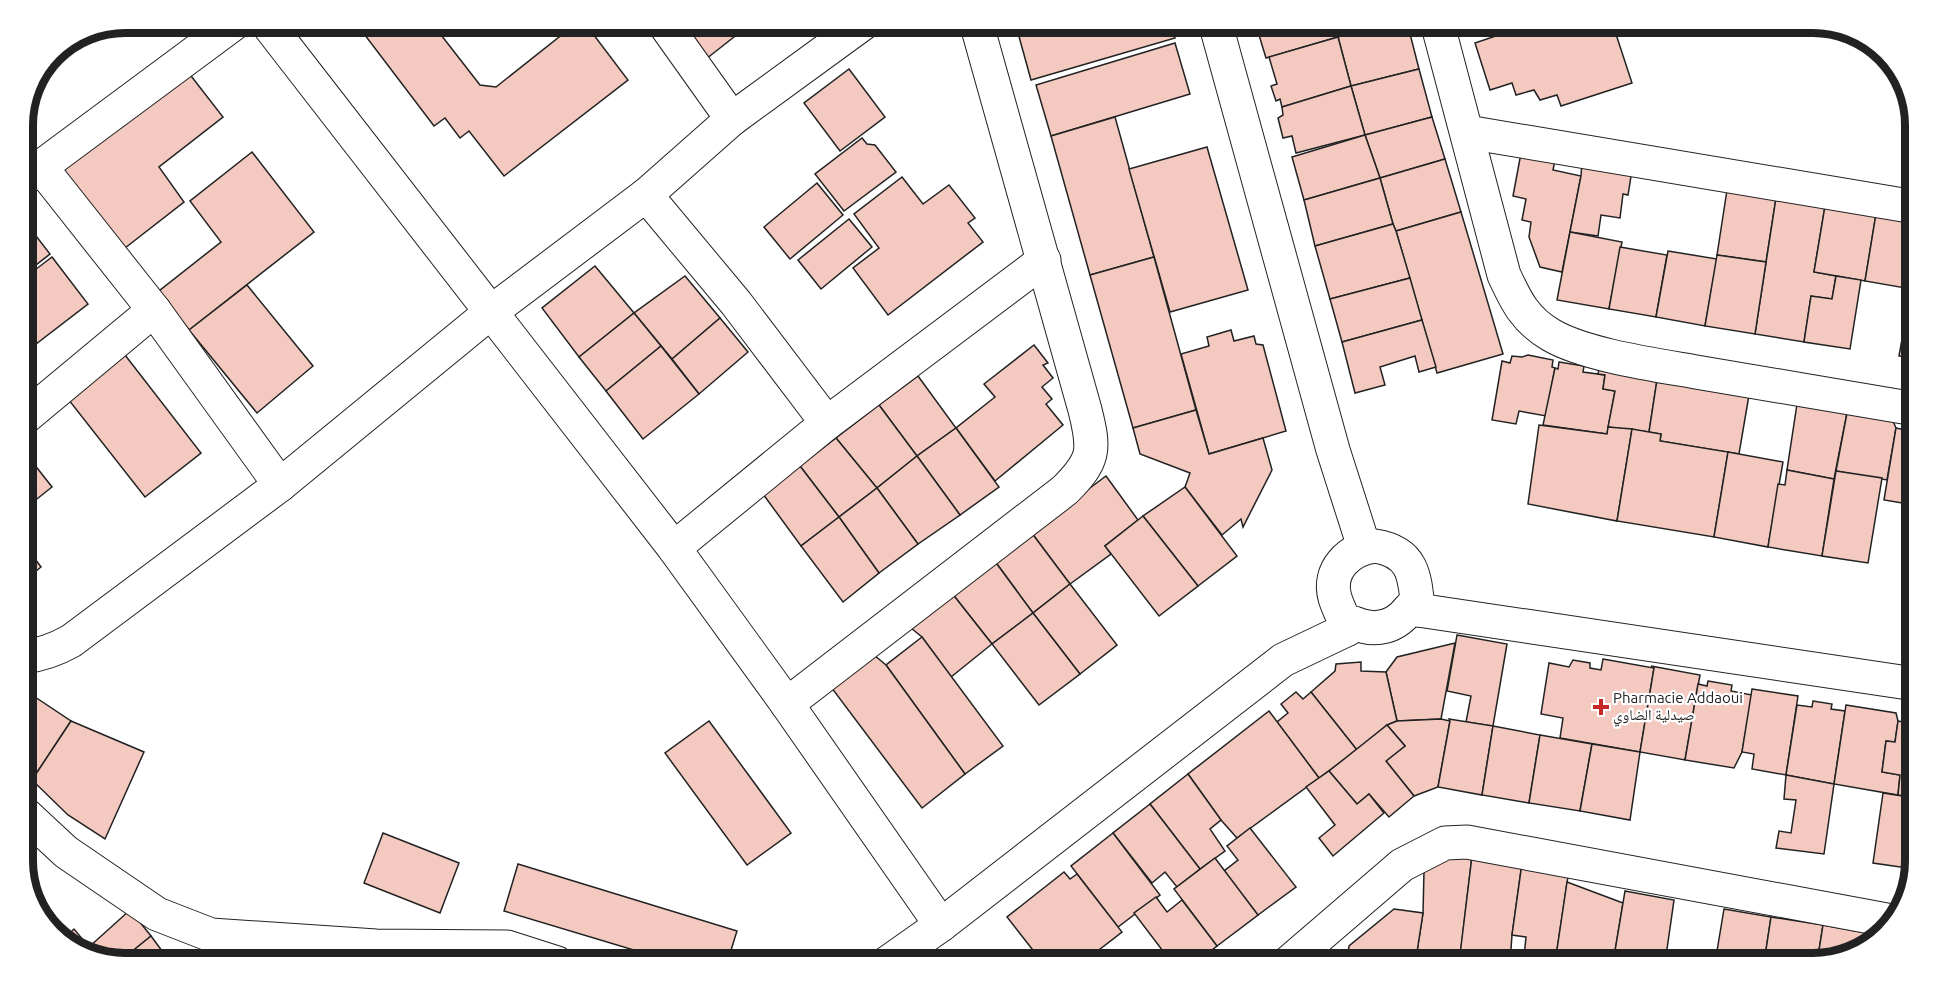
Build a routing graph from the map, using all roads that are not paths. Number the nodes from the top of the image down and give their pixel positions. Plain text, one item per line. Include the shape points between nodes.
1 (221, 33) edge
2 (275, 33) edge
3 (671, 33) edge
4 (850, 33) edge
5 (979, 33) edge
6 (1218, 33) edge
7 (1440, 33) edge
8 (732, 119) junction
9 (1467, 132) junction
10 (33, 171) edge
11 (33, 174) edge
12 (646, 195) junction
13 (1905, 205) edge
14 (1044, 260) junction
15 (154, 310) junction
16 (491, 312) junction
17 (1905, 407) edge
18 (33, 410) edge
19 (827, 423) junction
20 (280, 485) junction
21 (1364, 547) junction
22 (674, 548) junction
23 (1418, 610) junction
24 (1348, 628) junction
25 (33, 656) edge
26 (1905, 682) edge
27 (787, 704) junction
28 (33, 821) edge
29 (1883, 919) edge
30 (941, 925) junction
31 (470, 953) edge
32 (901, 953) edge
33 (1300, 953) edge

1 - 10 street
2 - 16 street
3 - 8 street
4 - 8 street
5 - 14 street
6 - 21 street via 1330,439
7 - 9 street
8 - 12 street
9 - 13 street
9 - 17 street via 1504,275 1529,319 1552,336 1585,349 1658,365
11 - 15 street
12 - 16 street
12 - 19 street via 736,303
14 - 19 street
14 - 27 street via 1090,431 1091,454 1083,472 1065,490
15 - 18 street
15 - 20 street
16 - 20 street
16 - 22 street
19 - 22 street
20 - 25 street via 71,641 54,651
21 - 23 street via 1385,547 1404,558 1415,577
21 - 24 street via 1346,558 1335,576 1335,598
22 - 27 street
23 - 24 street via 1410,608 1404,617 1385,627 1375,629 1354,623
23 - 26 street
24 - 30 street via 1284,660
27 - 30 street
28 - 31 street via 66,852 157,914 211,934
29 - 33 street via 1479,844 1445,843 1402,865
30 - 32 street

